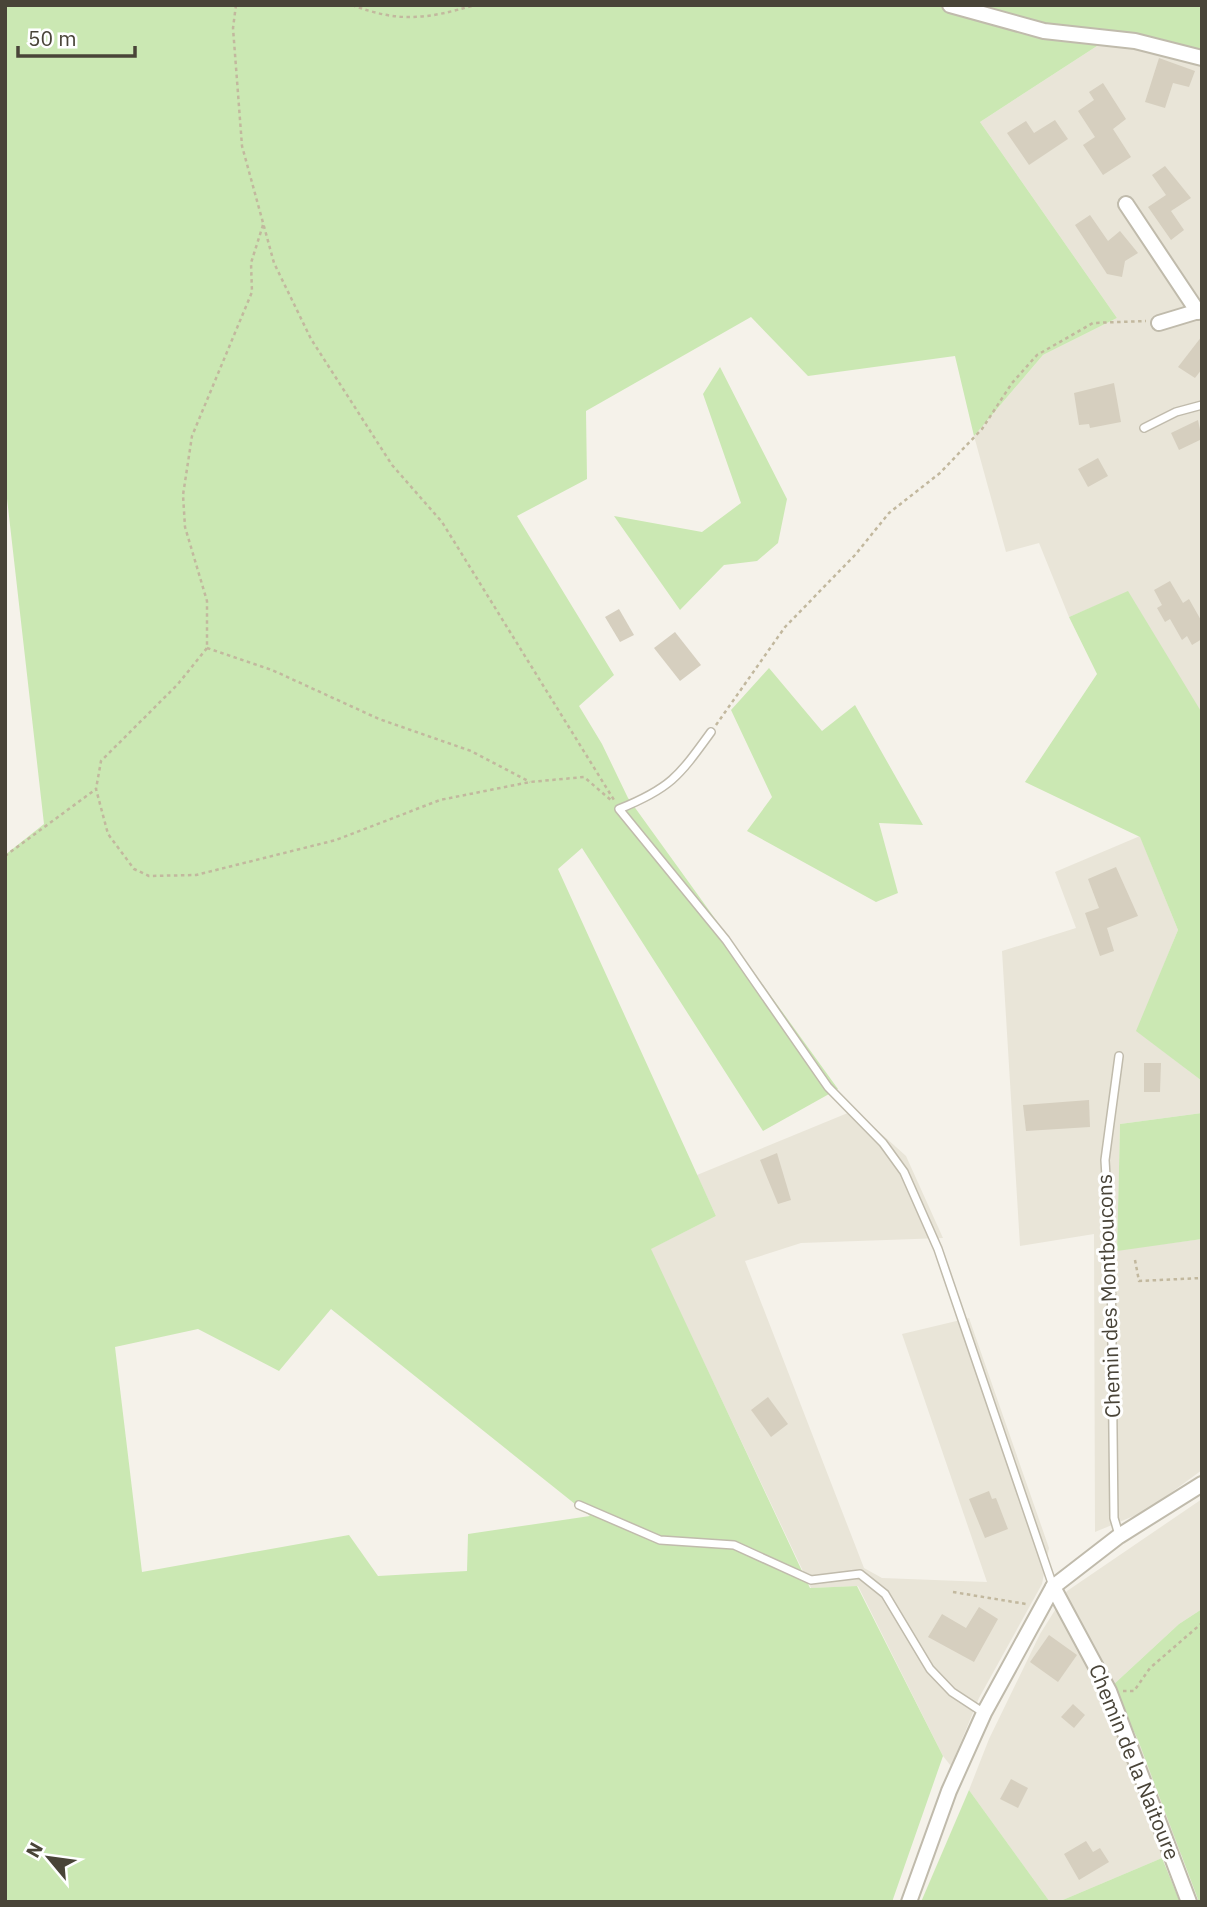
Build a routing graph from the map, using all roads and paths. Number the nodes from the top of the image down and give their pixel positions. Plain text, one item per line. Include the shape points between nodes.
1 (236, 5) edge
2 (352, 5) edge
3 (475, 5) edge
4 (950, 5) edge
5 (1202, 58) edge
6 (1126, 204) dead end
7 (262, 225) junction
8 (1200, 311) edge
9 (1159, 323) joint
10 (1202, 405) edge
11 (1144, 428) dead end
12 (207, 648) junction
13 (711, 732) joint
14 (530, 782) junction
15 (96, 789) junction
16 (619, 809) junction
17 (5, 856) edge
18 (1119, 1056) dead end
19 (1135, 1260) dead end
20 (1202, 1278) edge
21 (1202, 1484) edge
22 (579, 1505) dead end
23 (1119, 1536) junction
24 (1053, 1587) junction
25 (953, 1592) dead end
26 (1042, 1606) junction
27 (1202, 1623) edge
28 (1109, 1691) junction
29 (984, 1713) junction
30 (909, 1902) edge
31 (1189, 1902) edge

1 - 7 path via 233,28 242,146
2 - 3 path via 398,19 434,17
4 - 5 street via 1044,31 1135,41
6 - 8 street
7 - 12 path via 251,263 252,292 192,436 183,495 184,527 207,601
7 - 16 path via 274,263 311,339 392,465 442,522
8 - 9 street
9 - 13 path via 1093,323 1037,355 982,429 940,473 889,513 856,555 785,627
10 - 11 lane
12 - 14 path via 272,670 379,719 471,751
12 - 15 path via 101,761
13 - 16 lane via 679,777 657,794
14 - 15 path via 440,800 336,840 196,876 149,876 134,869 108,834
14 - 16 path via 584,777
15 - 17 path
16 - 24 lane via 726,940 828,1087 883,1143 904,1172 938,1250
18 - 23 lane, Chemin des Montboucons via 1105,1160 1114,1518
19 - 20 path via 1139,1280
21 - 23 street
22 - 29 lane via 660,1540 734,1545 811,1580 860,1573 886,1594 930,1669 952,1692
23 - 24 street
24 - 26 street
24 - 28 street, Chemin de la Naitoure
25 - 26 path
26 - 29 street
27 - 28 path via 1150,1668 1134,1691
28 - 31 street, Chemin de la Naitoure
29 - 30 street via 949,1791

